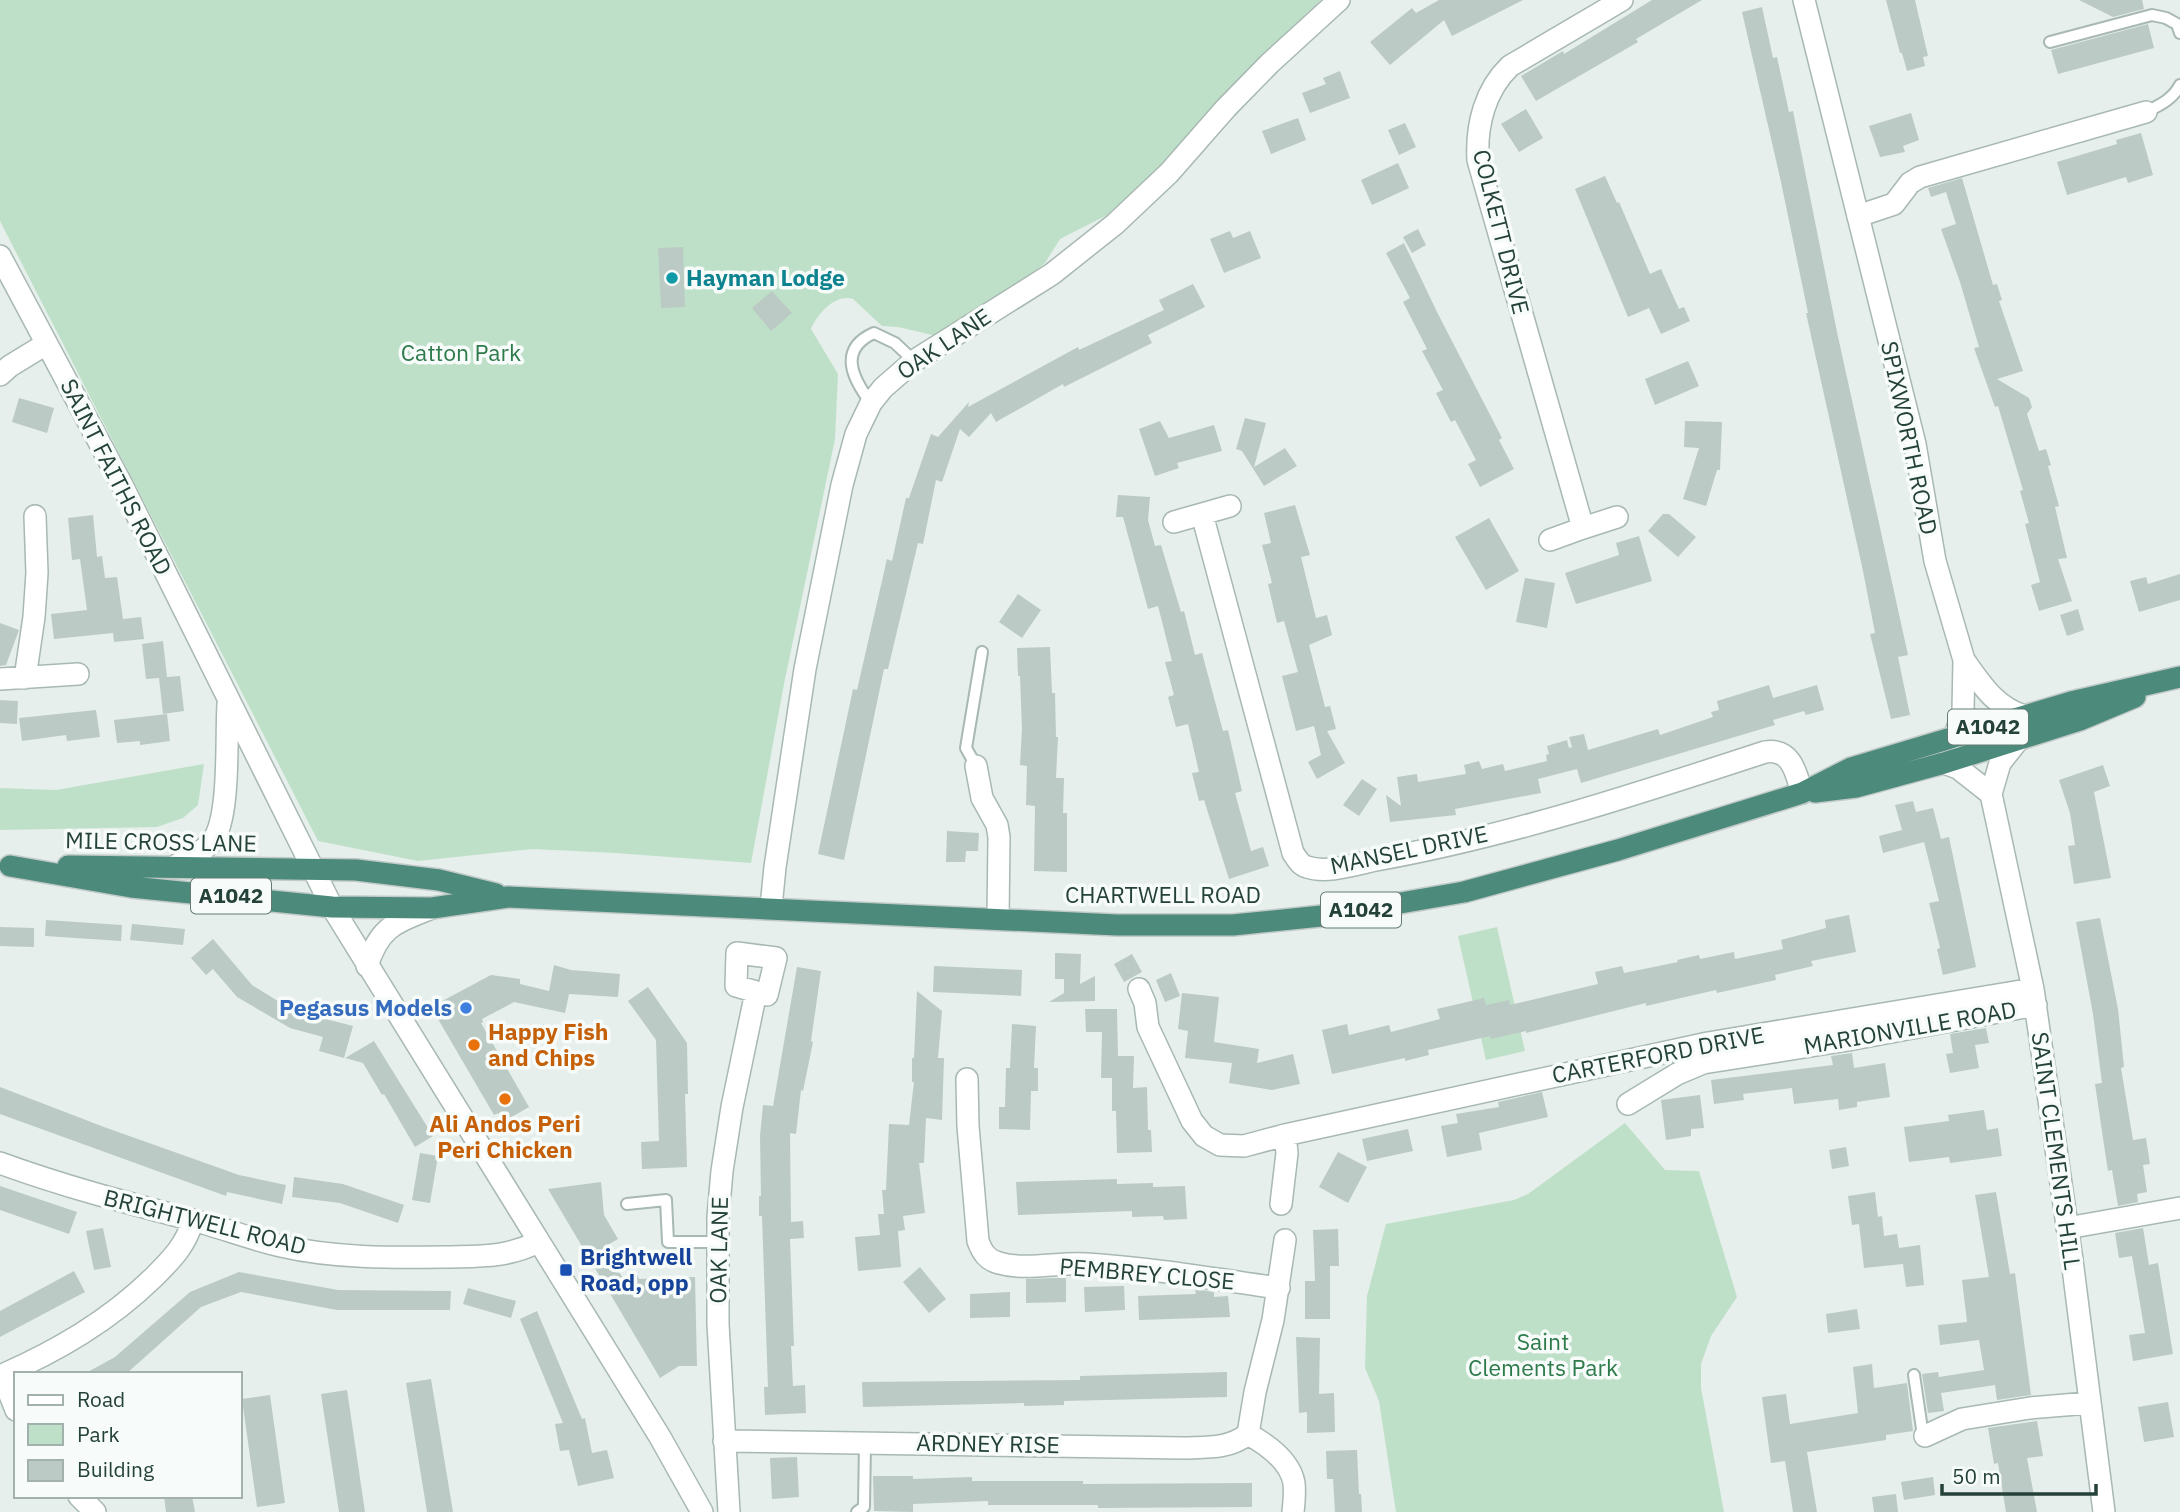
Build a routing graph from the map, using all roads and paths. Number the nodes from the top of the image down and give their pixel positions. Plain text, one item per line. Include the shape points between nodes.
1 (1339, 0) edge
2 (1622, 0) edge
3 (1804, 0) edge
4 (2180, 33) edge
5 (2050, 42) dead end
6 (2180, 85) edge
7 (2146, 112) joint
8 (1857, 216) junction
9 (0, 256) edge
10 (46, 344) junction
11 (914, 360) junction
12 (0, 375) edge
13 (871, 403) junction
14 (1230, 506) dead end
15 (1202, 514) junction
16 (35, 516) dead end
17 (1617, 517) dead end
18 (1174, 522) dead end
19 (1583, 528) junction
20 (1550, 540) dead end
21 (982, 652) dead end
22 (1964, 660) junction
23 (78, 674) dead end
24 (25, 678) junction
25 (2180, 678) edge
26 (0, 679) edge
27 (228, 701) junction
28 (2025, 716) junction
29 (1954, 738) junction
30 (2019, 739) junction
31 (1944, 762) junction
32 (976, 766) joint
33 (1802, 793) junction
34 (1991, 794) junction
35 (5, 866) edge
36 (175, 866) junction
37 (313, 870) junction
38 (508, 897) junction
39 (332, 907) junction
40 (771, 907) junction
41 (432, 908) junction
42 (998, 919) junction
43 (368, 966) junction
44 (1139, 989) dead end
45 (756, 992) dead end
46 (2035, 997) junction
47 (967, 1079) dead end
48 (1629, 1104) dead end
49 (1285, 1135) junction
50 (0, 1163) edge
51 (626, 1204) dead end
52 (1280, 1204) dead end
53 (2180, 1208) edge
54 (193, 1220) junction
55 (2067, 1227) junction
56 (1285, 1240) dead end
57 (538, 1242) junction
58 (718, 1242) junction
59 (1279, 1288) junction
60 (1, 1375) edge
61 (1914, 1376) dead end
62 (2089, 1403) junction
63 (14, 1405) edge
64 (1924, 1433) joint
65 (1248, 1434) junction
66 (724, 1441) junction
67 (865, 1442) junction
68 (81, 1498) edge
69 (95, 1512) edge
70 (702, 1512) edge
71 (729, 1512) edge
72 (858, 1512) edge
73 (1293, 1512) edge
74 (2104, 1512) edge

1 - 11 street, OAK LANE via 1269,64 1169,173 1115,224 1052,274
2 - 19 street, COLKETT DRIVE via 1510,66 1500,76 1478,128 1478,160
3 - 8 street, SPIXWORTH ROAD
4 - 5 lane via 2177,24 2152,15
6 - 7 lane via 2164,103
7 - 8 street via 1920,177 1894,204
8 - 22 street, SPIXWORTH ROAD via 1915,444 1935,561
9 - 10 street, SAINT FAITHS ROAD
10 - 12 street
10 - 27 street, SAINT FAITHS ROAD via 122,485
11 - 13 street, OAK LANE
11 - 13 lane via 874,333 859,340 852,353 854,374
13 - 40 street, OAK LANE via 856,434 842,485 805,669
14 - 15 street
15 - 18 street
15 - 33 street, MANSEL DRIVE via 1293,853 1305,867 1327,868 1409,854 1565,816 1765,751 1788,758
16 - 24 street via 37,573
17 - 19 street
19 - 20 street
21 - 32 lane via 965,748
22 - 28 street, SPIXWORTH ROAD via 1998,703
22 - 29 street, SPIXWORTH ROAD via 1964,711
23 - 24 street
24 - 26 street
25 - 28 highway, CHARTWELL ROAD / A1042
25 - 30 highway, CHARTWELL ROAD / A1042 via 2080,720
27 - 36 street, SAINT FAITHS ROAD via 224,797 215,837 201,852
27 - 37 street, SAINT FAITHS ROAD
28 - 29 highway, CHARTWELL ROAD / A1042
29 - 33 highway, CHARTWELL ROAD / A1042 via 1851,768
30 - 31 highway, CHARTWELL ROAD / A1042
30 - 34 street via 2000,763
31 - 33 highway, CHARTWELL ROAD / A1042 via 1856,787
31 - 34 street
32 - 42 street via 982,798 999,837
33 - 42 highway, CHARTWELL ROAD / A1042 via 1464,892 1331,915 1233,925
34 - 46 street, SAINT CLEMENTS HILL
35 - 36 highway, MILE CROSS LANE / A1042
35 - 39 highway, MILE CROSS LANE / A1042 via 131,887
36 - 37 highway, MILE CROSS LANE / A1042
37 - 38 highway, CHARTWELL ROAD / A1042 via 439,880
37 - 39 street, SAINT FAITHS ROAD
38 - 40 highway, CHARTWELL ROAD / A1042
38 - 41 highway, CHARTWELL ROAD / A1042
39 - 41 highway, CHARTWELL ROAD / A1042
39 - 43 street, SAINT FAITHS ROAD
40 - 42 highway, CHARTWELL ROAD / A1042
41 - 43 street via 385,932
43 - 57 street, SAINT FAITHS ROAD
44 - 49 street, CARTERFORD DRIVE via 1148,1027 1203,1136 1220,1145 1244,1146
45 - 58 street, OAK LANE via 722,1171
46 - 48 street, MARIONVILLE ROAD via 1848,1040 1703,1063
46 - 49 street, CARTERFORD DRIVE via 1708,1042
46 - 55 street, SAINT CLEMENTS HILL
47 - 59 street, PEMBREY CLOSE via 978,1241 991,1261 1147,1270
49 - 52 street
50 - 54 street, BRIGHTWELL ROAD via 66,1187
51 - 58 lane via 666,1200 668,1242
53 - 55 street
54 - 57 street, BRIGHTWELL ROAD via 281,1246 382,1257 489,1256 519,1252
54 - 60 street via 177,1253 130,1300 96,1326
55 - 62 street, SAINT CLEMENTS HILL
56 - 59 street
57 - 70 street, SAINT FAITHS ROAD
58 - 66 street, OAK LANE
59 - 65 street
60 - 63 street
61 - 64 lane
62 - 64 street via 1962,1419
62 - 74 street, SAINT CLEMENTS HILL
65 - 67 street, ARDNEY RISE via 1220,1447 1184,1448
65 - 73 street via 1283,1460 1294,1481
66 - 67 street, ARDNEY RISE
66 - 71 street, OAK LANE
67 - 72 lane via 864,1507
68 - 69 street

